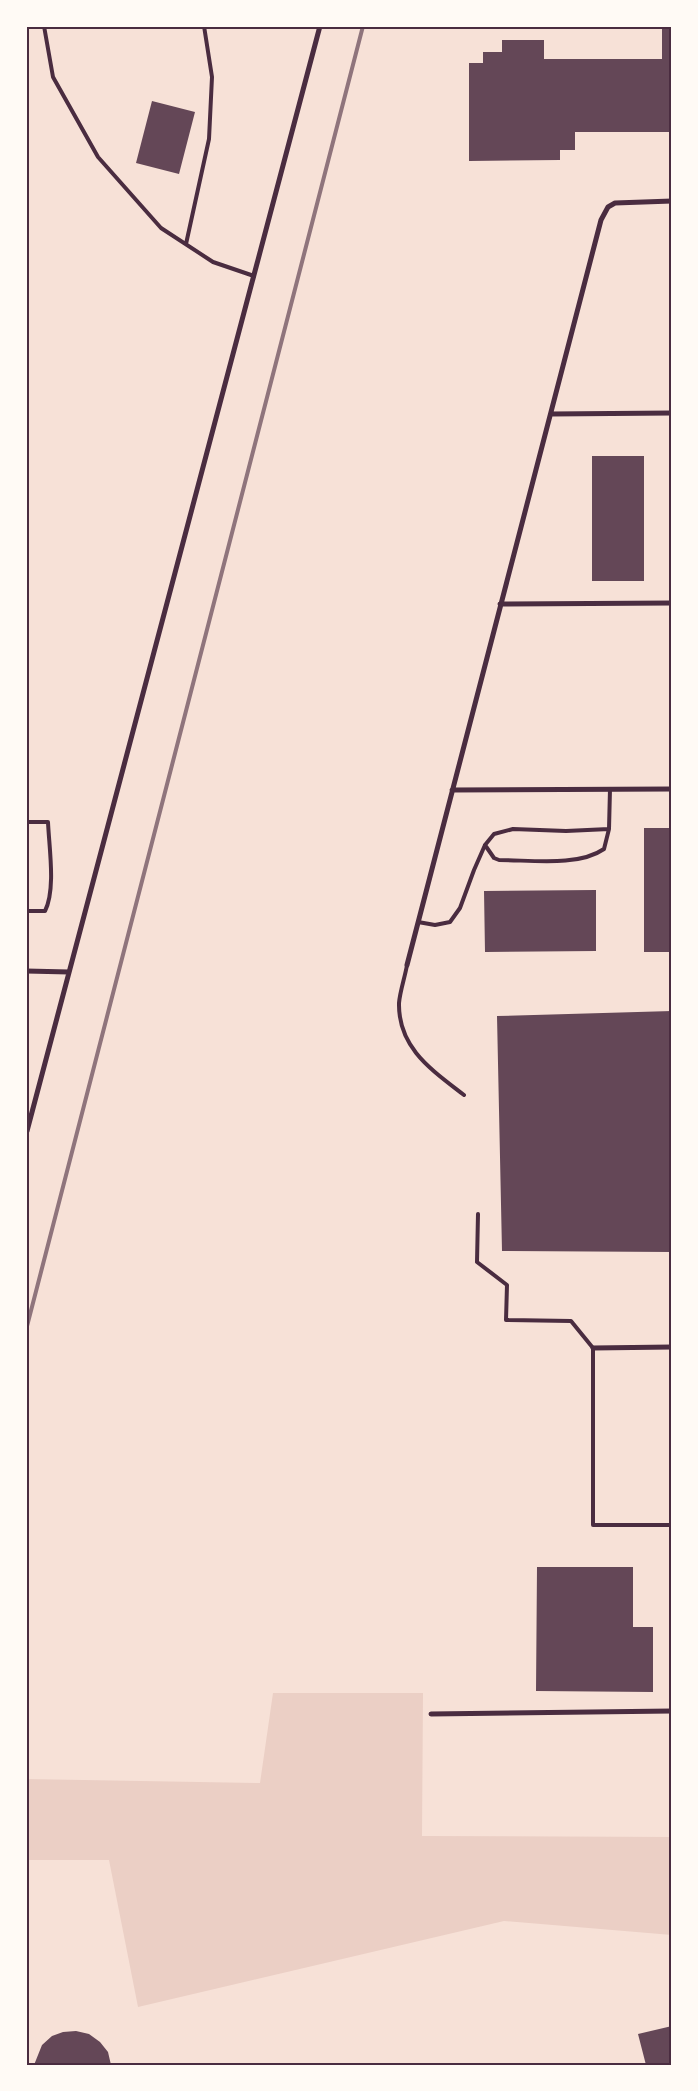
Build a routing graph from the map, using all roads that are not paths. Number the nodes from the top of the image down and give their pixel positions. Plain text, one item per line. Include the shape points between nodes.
1 (44, 26) edge
2 (204, 26) edge
3 (320, 26) edge
4 (672, 201) edge
5 (186, 244) junction
6 (254, 276) junction
7 (551, 414) junction
8 (672, 414) edge
9 (672, 603) edge
10 (500, 604) junction
11 (610, 789) junction
12 (672, 789) edge
13 (452, 790) junction
14 (26, 822) edge
15 (609, 829) junction
16 (485, 845) junction
17 (26, 910) edge
18 (418, 922) junction
19 (407, 965) joint
20 (26, 971) edge
21 (69, 972) junction
22 (464, 1095) dead end
23 (27, 1133) edge
24 (478, 1214) dead end
25 (672, 1347) edge
26 (593, 1348) junction
27 (672, 1525) edge
28 (672, 1711) edge
29 (431, 1714) dead end

1 - 5 lane via 53,77 98,158 161,228
2 - 5 lane via 212,77 209,139
3 - 6 street
4 - 7 street via 622,202 608,207 601,220
5 - 6 lane via 213,262
6 - 21 street
7 - 8 street
7 - 10 street
9 - 10 street
10 - 13 street
11 - 12 street
11 - 13 street
11 - 15 lane
13 - 18 street
14 - 17 lane via 48,822 50,902 45,911
15 - 16 lane via 513,829 494,834
15 - 16 lane via 604,849 581,860 499,860
16 - 18 lane via 460,908 450,922 435,925
18 - 19 street
19 - 22 lane via 399,1003 403,1033 422,1061
20 - 21 street
21 - 23 street
24 - 26 lane via 477,1262 507,1285 506,1320 571,1321
25 - 26 street
26 - 27 lane via 593,1525
28 - 29 street

